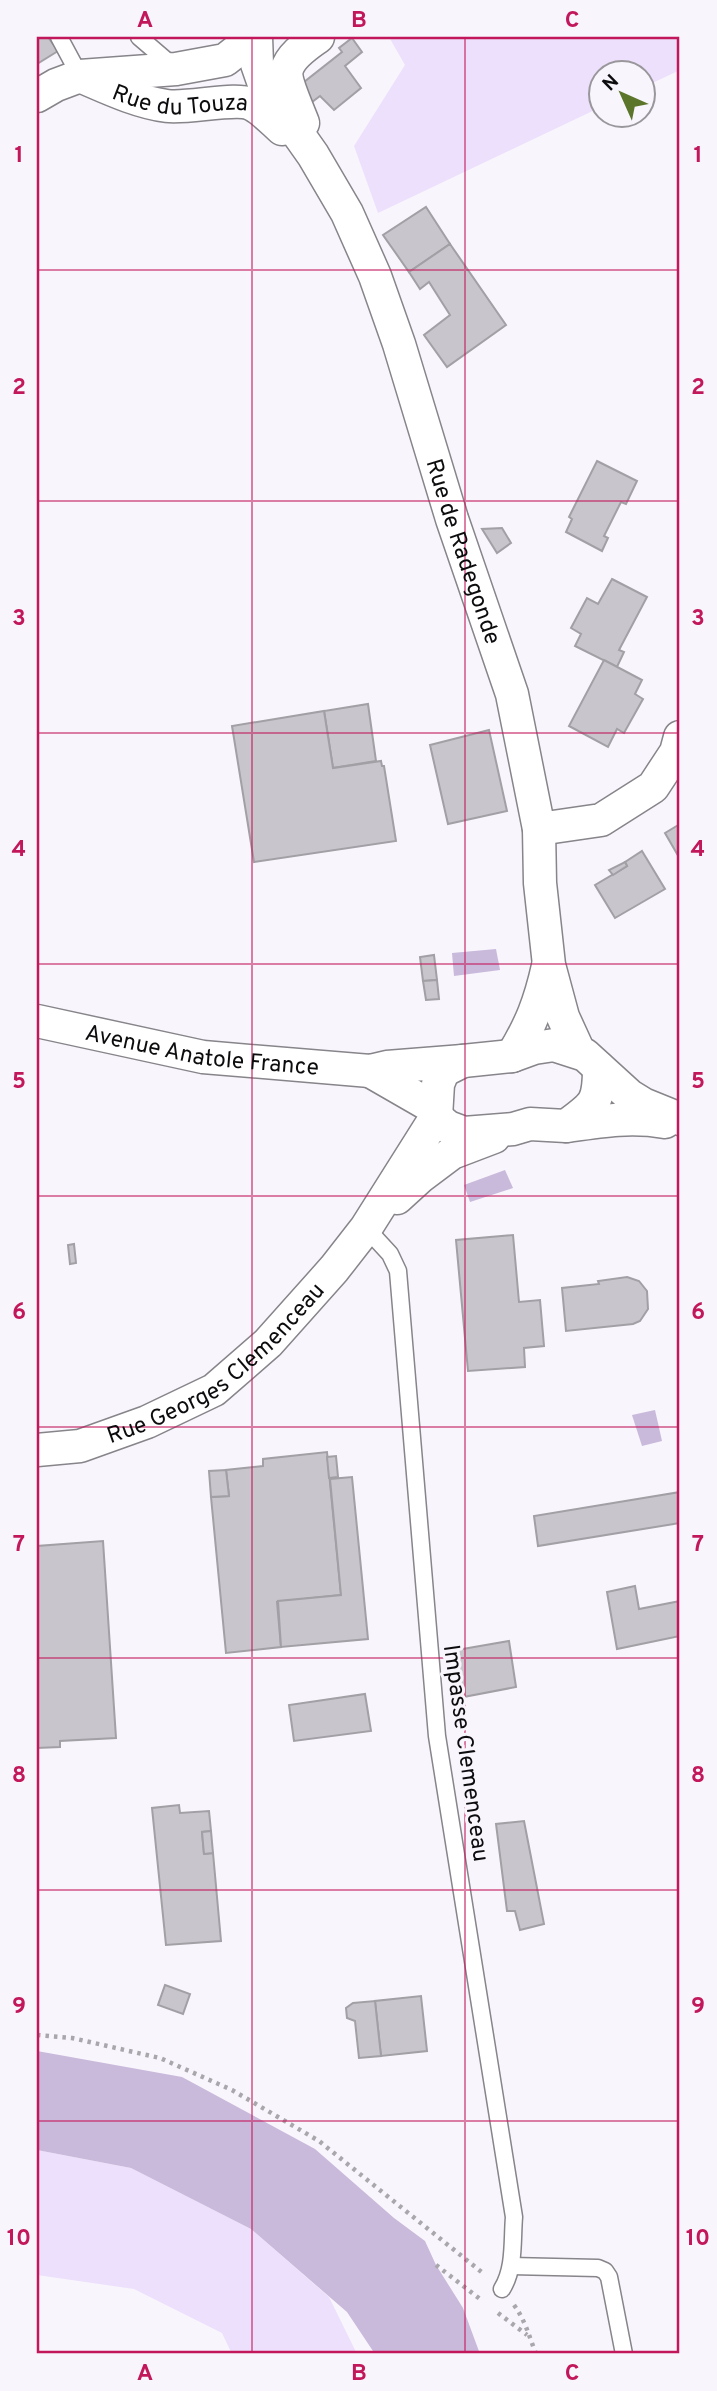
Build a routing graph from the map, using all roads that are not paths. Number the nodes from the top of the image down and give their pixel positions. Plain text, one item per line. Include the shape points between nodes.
1 (59, 37) edge
2 (139, 37) edge
3 (248, 37) edge
4 (256, 37) edge
5 (317, 37) edge
6 (176, 69) junction
7 (80, 76) junction
8 (37, 96) edge
9 (313, 155) junction
10 (680, 737) edge
11 (539, 829) junction
12 (549, 965) junction
13 (37, 1021) edge
14 (512, 1056) junction
15 (589, 1060) junction
16 (463, 1061) junction
17 (370, 1071) junction
18 (436, 1113) junction
19 (680, 1119) edge
20 (680, 1125) edge
21 (566, 1126) junction
22 (513, 1129) junction
23 (366, 1228) junction
24 (37, 1450) edge
25 (511, 2266) junction
26 (502, 2289) road end
27 (624, 2354) edge

1 - 7 lane
2 - 6 lane
3 - 6 street via 225,60
4 - 9 street via 257,64 265,87
5 - 9 street via 300,50 287,69
6 - 7 street
7 - 8 street, Rue du Touza
7 - 9 street, Rue du Touza via 169,106 252,104
9 - 11 street, Rue de Radegonde via 347,213 399,344 512,694
10 - 11 street via 676,752 653,787 601,820
11 - 12 street, Rue de Radegonde
12 - 14 street, Rue de Radegonde via 540,1003
12 - 15 street, Rue de Radegonde via 563,1017
13 - 17 street, Avenue Anatole France via 203,1057
14 - 15 street, Avenue Anatole France via 554,1045
14 - 16 street, Avenue Anatole France
15 - 19 street via 636,1100
15 - 21 street via 599,1092 590,1108
16 - 17 street, Avenue Anatole France
16 - 18 street via 442,1074
17 - 18 street, Avenue Anatole France
18 - 22 street, Avenue Anatole France via 447,1126 464,1133
18 - 23 street, Rue Georges Clemenceau
20 - 21 street via 628,1118
21 - 22 street via 530,1124
22 - 23 street, Rue Georges Clemenceau via 452,1153
23 - 24 street, Rue Georges Clemenceau via 268,1343 214,1390 147,1422 80,1446
23 - 25 lane, Impasse Clemenceau via 390,1254 398,1271 437,1736 514,2217
25 - 26 lane, Impasse Clemenceau
25 - 27 lane via 605,2271

